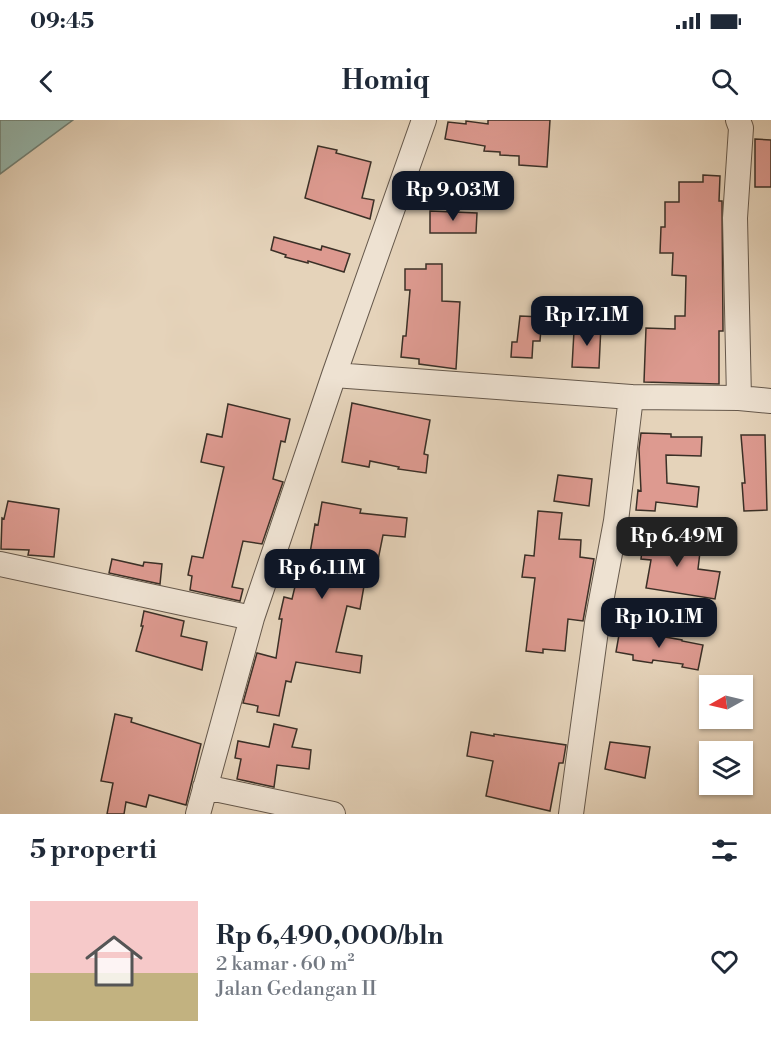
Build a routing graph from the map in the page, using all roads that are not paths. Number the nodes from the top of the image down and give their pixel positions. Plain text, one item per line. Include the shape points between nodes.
1 (424, 120) edge
2 (738, 120) edge
3 (334, 375) junction
4 (631, 397) junction
5 (739, 398) junction
6 (771, 401) edge
7 (0, 564) edge
8 (252, 618) junction
9 (206, 787) junction
10 (198, 814) edge
11 (333, 814) edge
12 (571, 814) edge

1 - 3 street
2 - 5 street via 741,128 735,218
3 - 4 street
3 - 8 street
4 - 5 street
4 - 12 street
5 - 6 street
7 - 8 street
8 - 9 street
9 - 10 street
9 - 11 street

